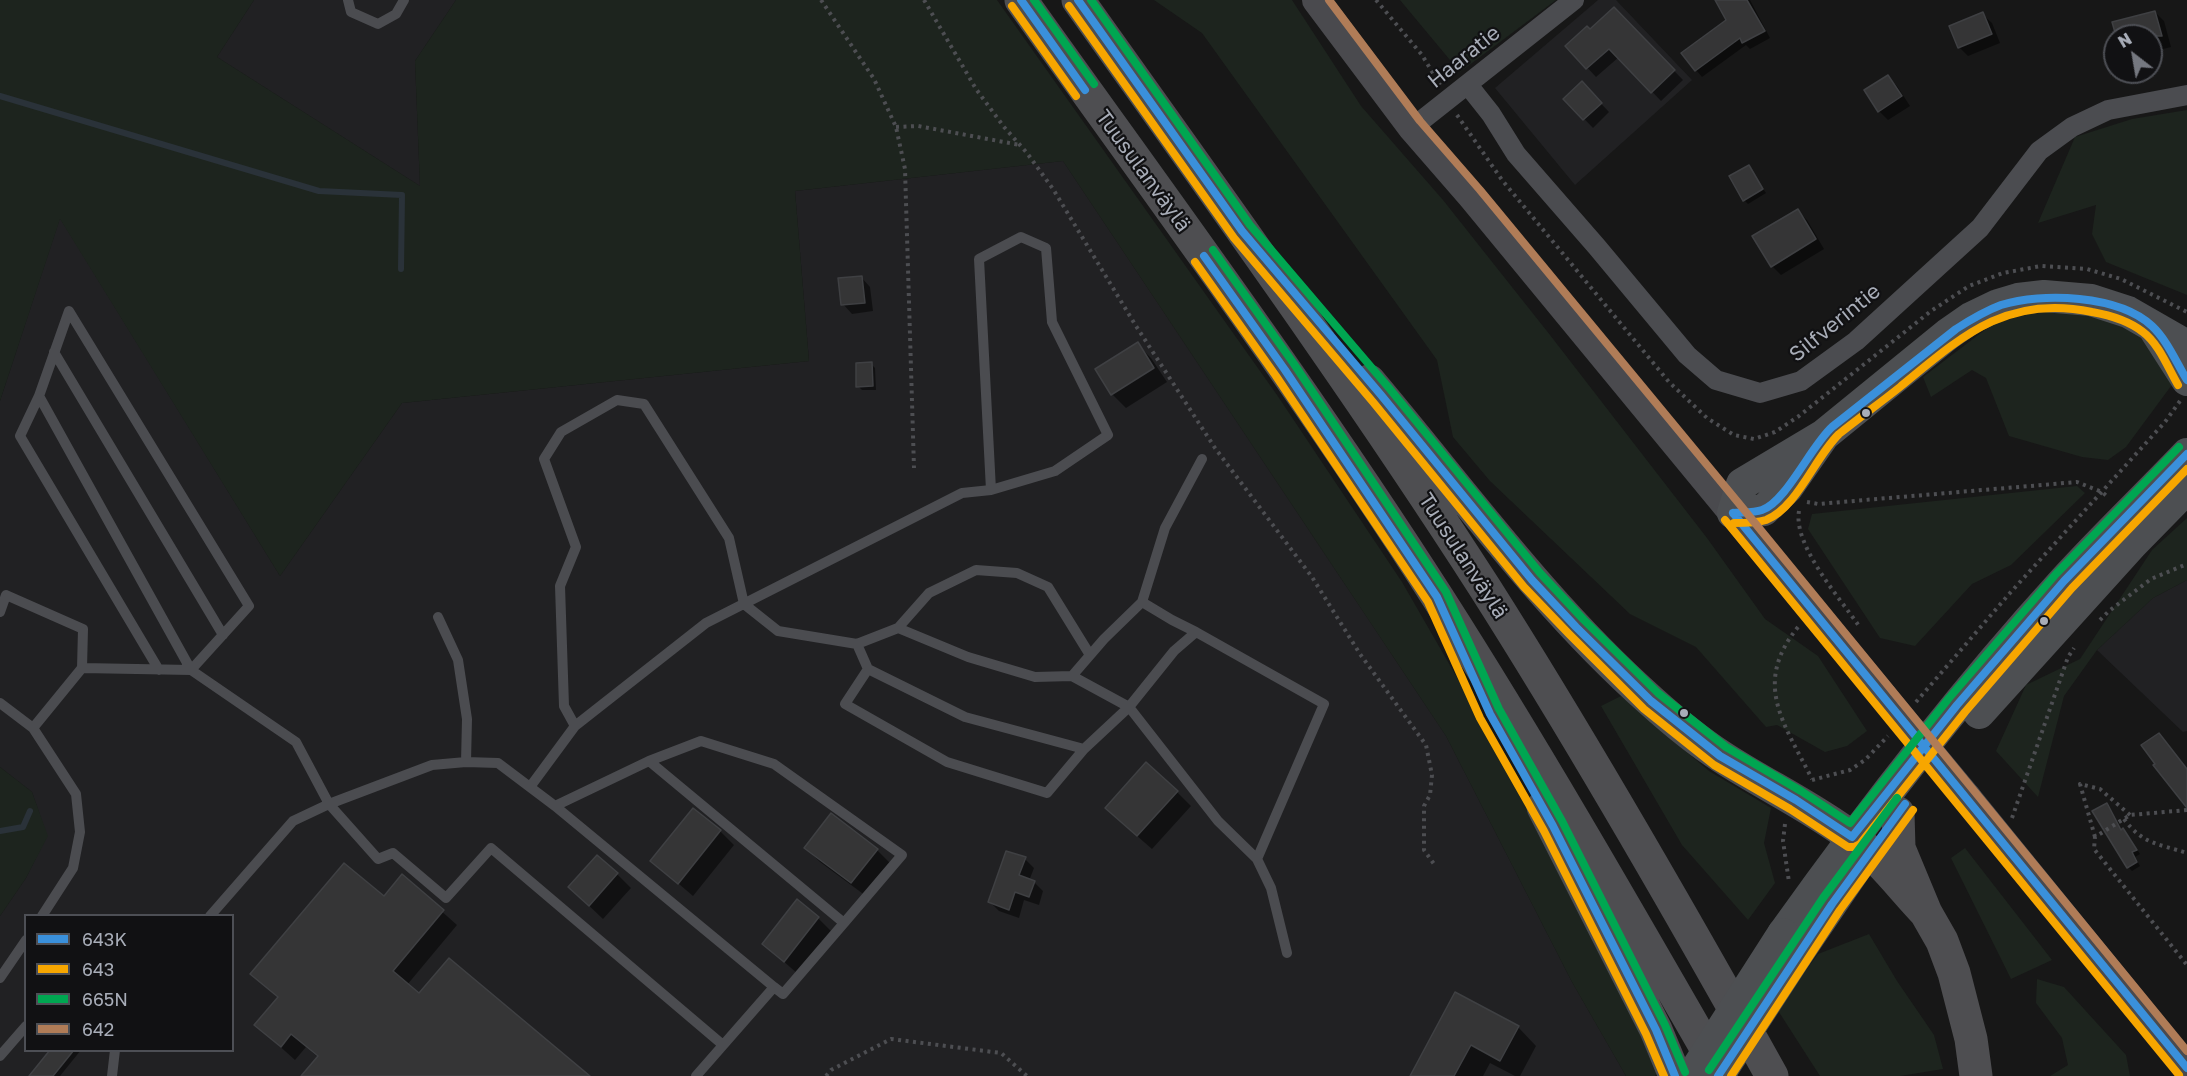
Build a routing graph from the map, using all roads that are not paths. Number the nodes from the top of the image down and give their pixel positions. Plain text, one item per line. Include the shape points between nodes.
1 (348, 0) edge
2 (405, 0) edge
3 (1021, 0) edge
4 (1078, 0) edge
5 (1316, 0) edge
6 (1574, 0) edge
7 (1468, 85) junction
8 (2187, 95) edge
9 (1412, 128) junction
10 (1242, 231) junction
11 (2151, 324) junction
12 (2187, 346) edge
13 (54, 352) junction
14 (2185, 389) edge
15 (39, 396) junction
16 (2187, 454) edge
17 (1202, 459) dead end
18 (2187, 488) edge
19 (991, 490) junction
20 (1733, 513) junction
21 (1437, 597) junction
22 (1142, 602) junction
23 (744, 604) junction
24 (0, 612) edge
25 (438, 617) dead end
26 (898, 628) junction
27 (1196, 632) junction
28 (223, 635) junction
29 (857, 644) junction
30 (1090, 655) junction
31 (82, 668) junction
32 (868, 669) junction
33 (159, 670) junction
34 (191, 670) junction
35 (1072, 676) junction
36 (0, 703) edge
37 (1129, 707) junction
38 (575, 726) junction
39 (33, 728) junction
40 (1084, 749) junction
41 (649, 761) junction
42 (466, 762) junction
43 (530, 787) junction
44 (329, 804) junction
45 (555, 806) junction
46 (1898, 813) junction
47 (1860, 844) junction
48 (1257, 860) junction
49 (1926, 913) junction
50 (43, 914) edge
51 (211, 914) edge
52 (844, 923) junction
53 (24, 943) edge
54 (1790, 945) junction
55 (1287, 953) dead end
56 (0, 978) edge
57 (774, 987) junction
58 (24, 1028) edge
59 (723, 1045) junction
60 (115, 1052) edge
61 (0, 1056) edge
62 (2187, 1068) edge
63 (112, 1076) edge
64 (696, 1076) edge
65 (1675, 1076) edge
66 (1692, 1076) edge
67 (1720, 1076) edge
68 (1772, 1076) edge
69 (1976, 1076) edge

1 - 2 lane via 351,12 378,24 396,14
3 - 21 highway, Tuusulanväylä via 1285,370
4 - 10 highway, Tuusulanväylä
5 - 9 main road
6 - 7 street, Haaratie
7 - 8 street, Silfverintie via 1516,154 1687,356 1716,380 1760,393 1801,381 1856,341 1980,228 2039,151 2072,127 2108,110
7 - 9 street, Haaratie
9 - 20 main road
10 - 47 highway via 1489,529 1576,627 1651,701 1712,749 1804,790
10 - 68 highway, Tuusulanväylä via 1485,589 1604,782
11 - 12 main road
11 - 14 main road
11 - 20 main road via 2112,306 2069,297 2018,299 1998,305 1948,334 1824,435 1787,488 1764,510
13 - 15 lane
13 - 28 lane
13 - 28 lane via 69,311 249,606
15 - 33 lane via 20,436
15 - 34 lane
16 - 47 main road via 2042,606 1957,705
17 - 22 lane via 1165,528
18 - 46 main road via 1996,692
19 - 19 lane via 1055,471 1108,435 1052,322 1046,248 1022,237 979,259
19 - 23 lane via 962,493
20 - 62 main road, bridge
21 - 65 highway via 1490,714 1554,826
21 - 67 highway, Tuusulanväylä via 1565,802
22 - 27 lane
22 - 30 lane
23 - 29 lane via 778,631
23 - 38 lane via 706,623
23 - 38 lane via 729,538 644,404 617,400 561,432 544,459 576,547 560,586 564,706
24 - 31 lane via 6,595 83,629
25 - 42 lane via 459,660 467,719
26 - 29 lane
26 - 30 lane via 929,593 976,570 1017,573 1048,587
26 - 35 lane via 968,657 1035,677
27 - 37 lane via 1174,651
27 - 48 lane via 1324,704
28 - 34 lane
29 - 32 lane
30 - 35 lane
31 - 33 lane
31 - 39 lane
32 - 40 lane via 965,717
32 - 40 lane via 845,704 946,762 1047,793
33 - 34 lane
34 - 44 lane via 296,742
35 - 37 lane
36 - 39 lane
37 - 40 lane
37 - 48 lane via 1218,821
38 - 43 lane
39 - 50 lane via 76,794 80,832 73,868
41 - 45 lane
41 - 52 lane
41 - 52 lane via 701,741 774,764 902,855
42 - 43 lane via 498,763
42 - 44 lane via 432,765
43 - 45 lane
44 - 51 lane via 293,821
44 - 59 lane via 378,859 393,853 446,898 491,848
45 - 57 lane
46 - 47 main road
46 - 49 highway via 1899,848
47 - 49 highway
47 - 54 main road
48 - 55 lane via 1271,888
49 - 69 highway via 1954,974 1971,1038
52 - 57 lane via 783,994
53 - 56 lane
54 - 66 main road, bridge
54 - 67 main road, bridge
57 - 59 lane
58 - 61 lane
59 - 64 lane
60 - 63 lane

